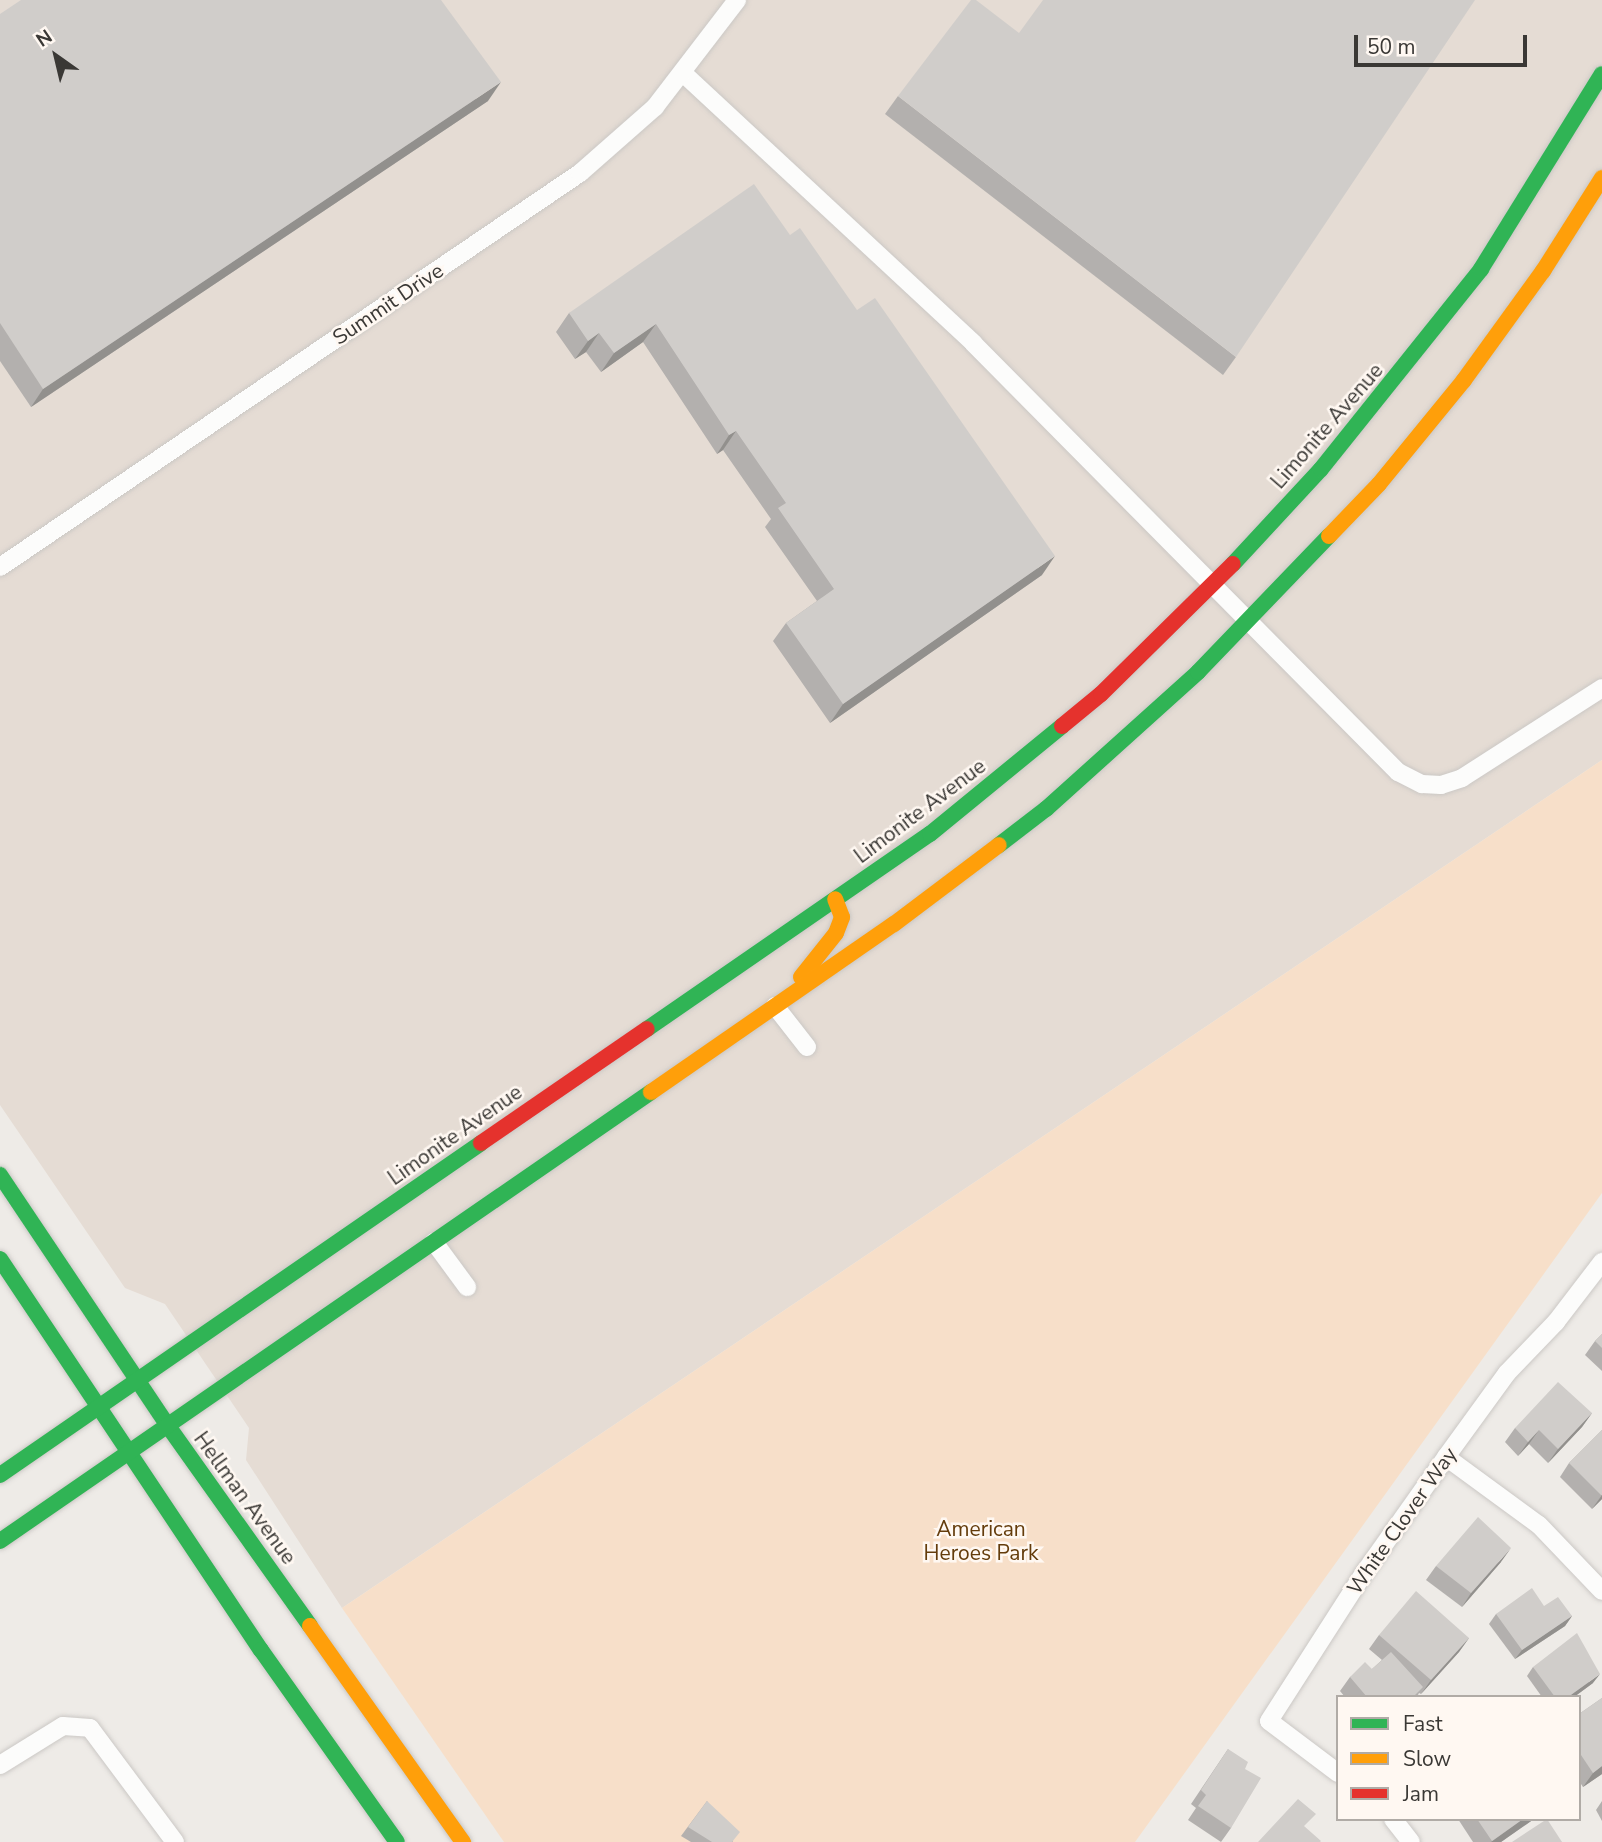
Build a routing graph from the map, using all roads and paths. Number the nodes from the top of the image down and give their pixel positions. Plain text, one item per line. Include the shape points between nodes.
1 (737, 0) edge
2 (684, 74) junction
3 (1602, 74) edge
4 (1602, 178) edge
5 (0, 567) edge
6 (1211, 587) junction
7 (1247, 621) junction
8 (1602, 688) edge
9 (835, 899) junction
10 (775, 1006) junction
11 (807, 1047) dead end
12 (0, 1175) edge
13 (434, 1242) junction
14 (0, 1259) edge
15 (1602, 1262) edge
16 (467, 1287) dead end
17 (137, 1380) junction
18 (98, 1407) junction
19 (168, 1426) junction
20 (128, 1453) junction
21 (1446, 1457) junction
22 (0, 1475) edge
23 (0, 1541) edge
24 (1602, 1591) edge
25 (0, 1765) edge
26 (1336, 1771) edge
27 (1395, 1821) edge
28 (175, 1842) edge
29 (397, 1842) edge
30 (463, 1842) edge
31 (1411, 1842) edge

1 - 2 street, Summit Drive
2 - 5 street, Summit Drive via 655,107 580,173
2 - 6 street via 973,343
3 - 6 main road, Limonite Avenue via 1518,213 1428,338 1321,469
4 - 7 main road via 1543,271 1464,380 1379,484
6 - 7 street
6 - 9 main road, Limonite Avenue via 1101,694 1020,763 930,834
7 - 8 street via 1398,772 1422,784 1441,785 1462,778
7 - 10 main road via 1046,808 894,924
9 - 10 main road via 842,917 836,933
9 - 17 main road, Limonite Avenue
10 - 11 street
10 - 13 main road
12 - 17 main road, Hellman Avenue
13 - 16 street
13 - 19 main road
14 - 18 main road
15 - 21 street, White Clover Way via 1556,1322 1507,1373
17 - 18 main road, Limonite Avenue
17 - 19 main road, Hellman Avenue
18 - 20 main road
18 - 22 main road, Limonite Avenue
19 - 20 main road
19 - 30 main road, Hellman Avenue
20 - 23 main road
20 - 29 main road
21 - 24 street via 1539,1525
21 - 26 street, White Clover Way via 1364,1573 1269,1721
25 - 28 street via 62,1726 90,1728
27 - 31 street

